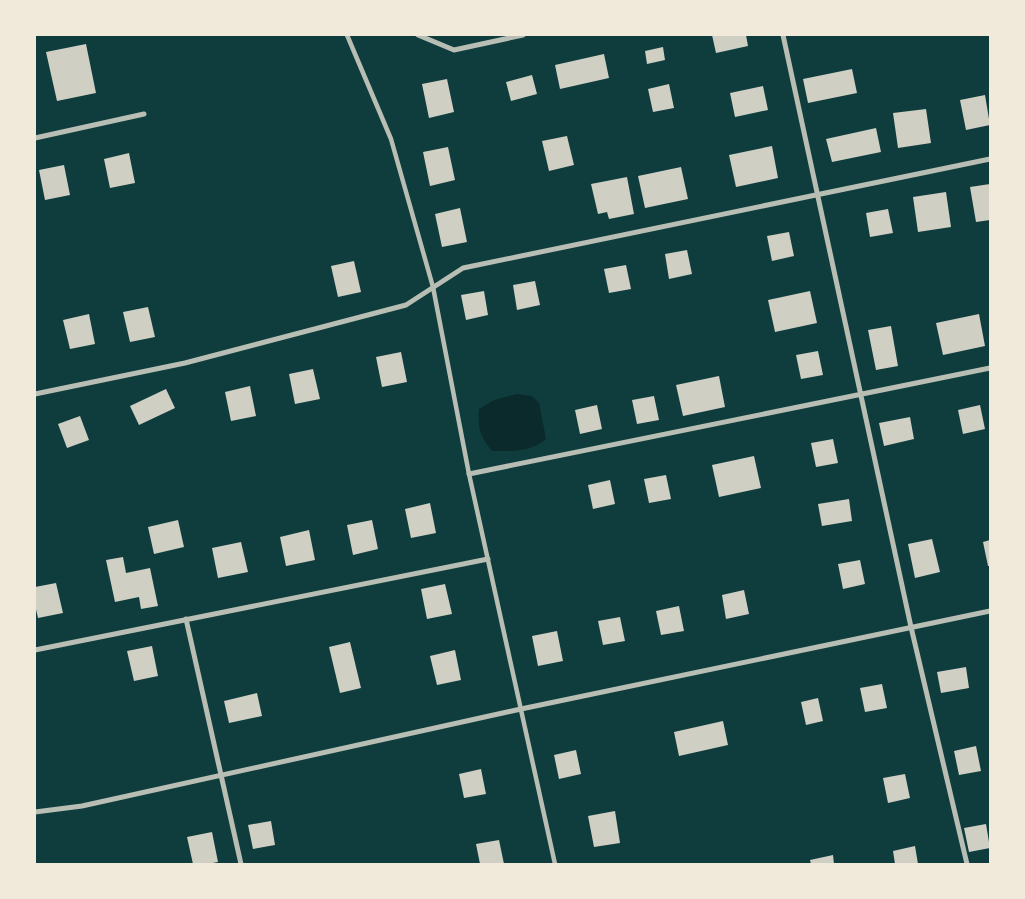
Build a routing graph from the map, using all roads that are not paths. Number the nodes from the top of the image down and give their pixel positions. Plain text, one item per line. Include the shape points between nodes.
1 (347, 35) edge
2 (418, 35) edge
3 (522, 35) edge
4 (783, 35) edge
5 (144, 114) dead end
6 (35, 138) edge
7 (990, 159) edge
8 (817, 195) junction
9 (433, 287) junction
10 (990, 368) edge
11 (35, 394) edge
12 (860, 394) junction
13 (469, 474) junction
14 (488, 559) junction
15 (990, 611) edge
16 (186, 619) junction
17 (911, 627) junction
18 (35, 650) edge
19 (521, 708) junction
20 (220, 775) junction
21 (35, 812) edge
22 (241, 864) edge
23 (555, 864) edge
24 (967, 864) edge

1 - 9 street via 391,139
2 - 3 street via 454,50
4 - 8 street
5 - 6 street
7 - 8 street
8 - 9 street via 463,268
8 - 12 street
9 - 11 street via 406,305 185,363
9 - 13 street
10 - 12 street
12 - 13 street
12 - 17 street
13 - 14 street
14 - 16 street
14 - 19 street
15 - 17 street
16 - 18 street
16 - 20 street
17 - 19 street
17 - 24 street
19 - 20 street
19 - 23 street
20 - 21 street via 82,806
20 - 22 street

